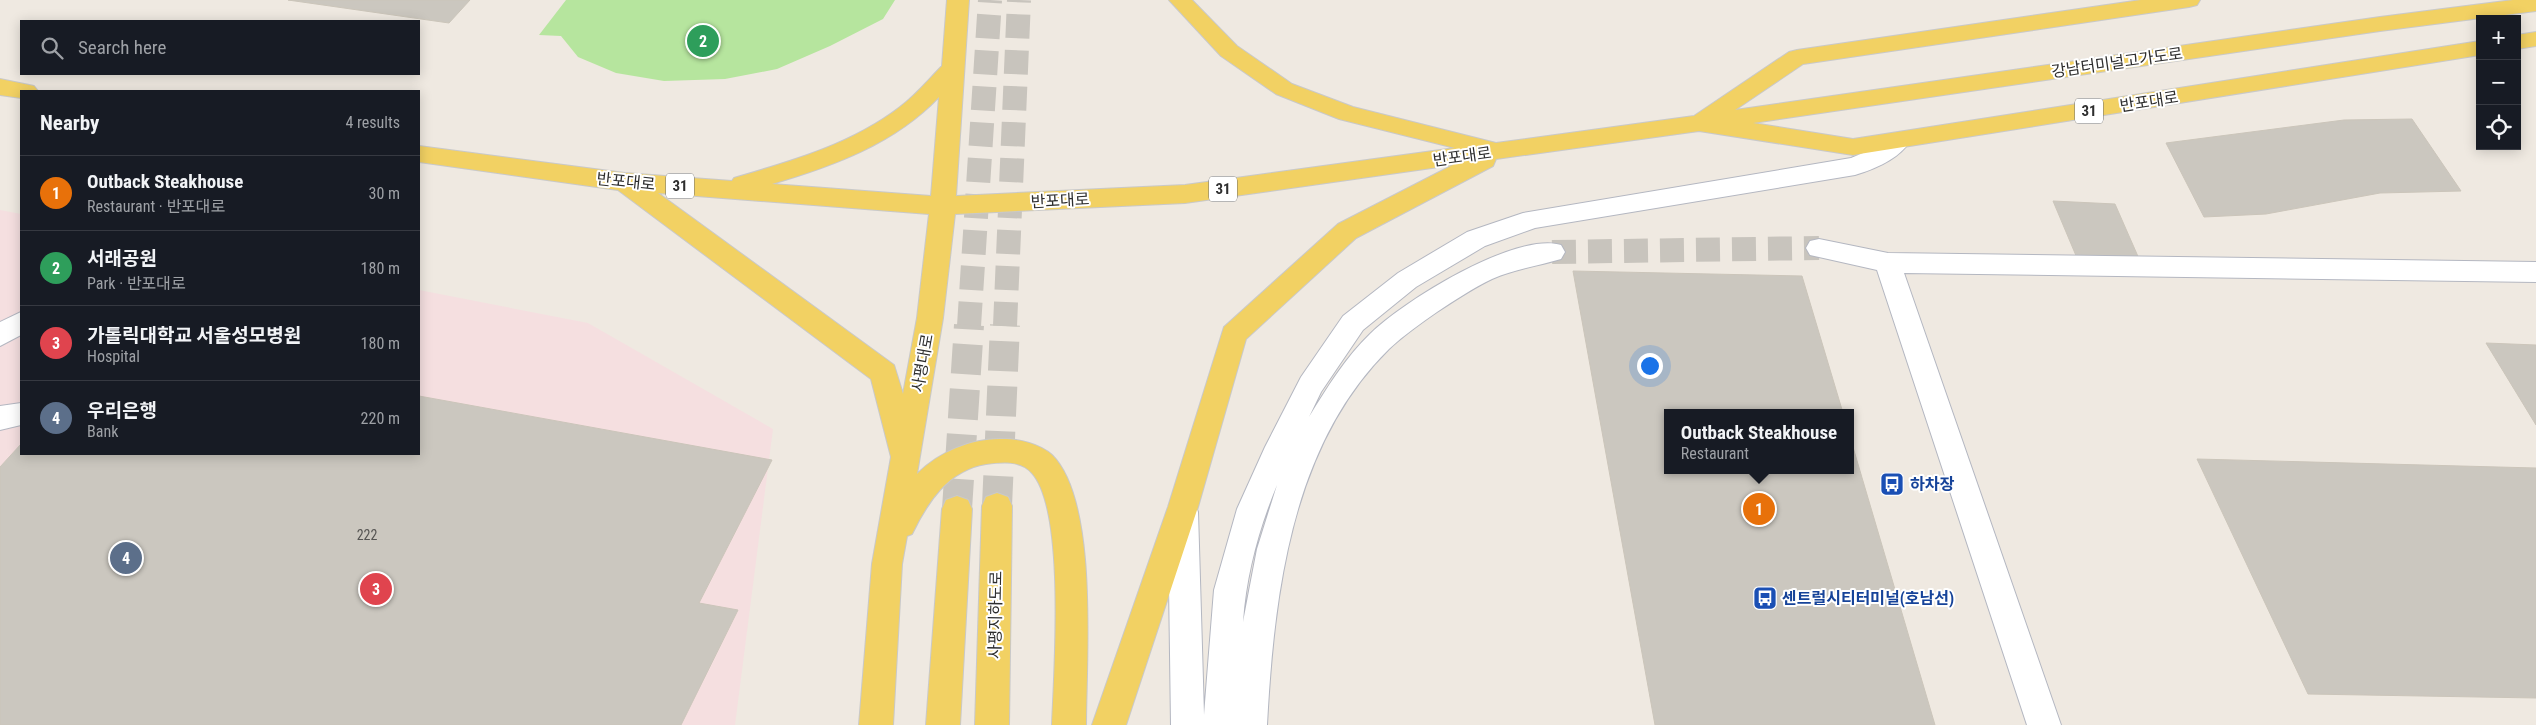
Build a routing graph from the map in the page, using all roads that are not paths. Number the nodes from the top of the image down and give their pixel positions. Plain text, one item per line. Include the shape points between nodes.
1 (1180, 0) edge
2 (2189, 0) edge
3 (961, 3) edge
4 (2536, 4) edge
5 (2536, 39) edge
6 (2521, 41) edge
7 (2476, 49) edge
8 (953, 68) junction
9 (0, 87) edge
10 (20, 90) edge
11 (1698, 123) junction
12 (1898, 141) junction
13 (1500, 151) junction
14 (420, 154) edge
15 (625, 182) junction
16 (726, 189) junction
17 (943, 206) junction
18 (1819, 248) tunnel mouth
19 (1552, 252) tunnel mouth
20 (1888, 263) junction
21 (2536, 272) edge
22 (20, 323) edge
23 (0, 335) edge
24 (20, 414) edge
25 (0, 418) edge
26 (905, 461) junction
27 (997, 506) tunnel mouth
28 (1183, 507) junction
29 (957, 509) tunnel mouth
30 (887, 564) junction
31 (876, 725) edge
32 (943, 725) edge
33 (992, 725) edge
34 (1069, 725) edge
35 (1109, 725) edge
36 (1188, 725) edge
37 (1220, 725) edge
38 (1250, 725) edge
39 (2044, 725) edge

1 - 13 main road via 1229,51 1284,90 1347,113
2 - 11 main road, 반포대로 / 31 via 1797,57
3 - 8 main road, 사평대로
4 - 11 main road, 강남터미널고가도로 / 31
5 - 6 main road
7 - 12 main road, 반포대로 / 31
8 - 16 main road via 908,112 872,136 779,174
8 - 17 main road, 사평대로
9 - 10 main road
11 - 12 main road, 반포대로 / 31 via 1853,147
11 - 13 main road, 반포대로 / 31
12 - 37 lane via 1877,157 1855,166 1532,219 1476,239 1407,280 1353,323 1311,385 1252,509 1230,590
13 - 17 main road, 반포대로 / 31 via 1185,194
13 - 28 main road via 1347,231 1234,334
14 - 15 main road, 반포대로 / 31
15 - 16 main road, 반포대로 / 31
15 - 26 main road via 884,372
16 - 17 main road, 반포대로 / 31
17 - 26 main road, 사평대로 via 930,318
18 - 20 lane
19 - 38 lane via 1494,265 1448,291 1380,341 1330,405 1292,481 1274,537 1261,600
20 - 21 lane
20 - 39 lane
22 - 23 lane
24 - 25 lane
26 - 30 main road, 사평대로
27 - 33 main road, 사평지하도로
28 - 35 main road
28 - 36 lane
29 - 32 main road
30 - 31 main road, 사평대로
30 - 34 main road via 911,504 929,481 950,464 986,452 1009,450 1043,464 1058,494 1069,543

